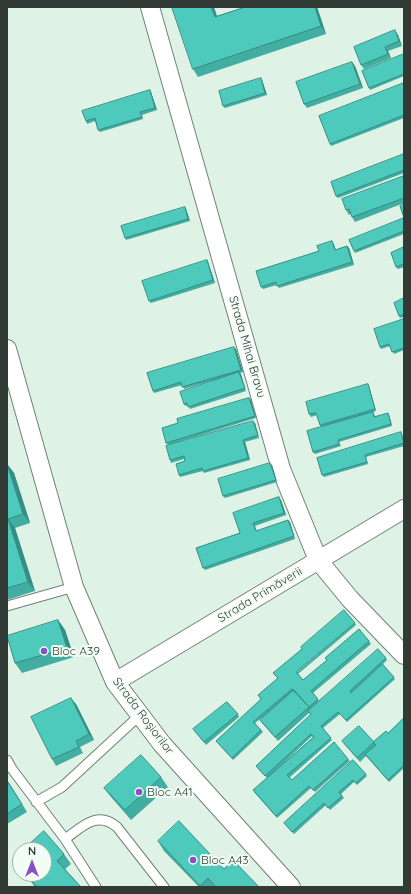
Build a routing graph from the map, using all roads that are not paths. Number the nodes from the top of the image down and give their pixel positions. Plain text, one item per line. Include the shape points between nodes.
1 (150, 7) edge
2 (7, 350) edge
3 (11, 374) edge
4 (404, 509) edge
5 (318, 560) junction
6 (74, 587) junction
7 (7, 606) edge
8 (404, 655) edge
9 (115, 682) junction
10 (140, 715) junction
11 (7, 760) edge
12 (36, 802) junction
13 (65, 839) junction
14 (96, 887) edge
15 (164, 887) edge
16 (291, 887) edge

1 - 5 street, Strada Mihai Bravu via 281,469
2 - 3 street, Strada Roșiorilor
3 - 6 street, Strada Roșiorilor
4 - 5 street, Strada Primăverii
5 - 8 street, Strada Mihai Bravu via 350,599
5 - 9 street, Strada Primăverii
6 - 7 lane
6 - 9 street, Strada Roșiorilor
9 - 10 street, Strada Roșiorilor
10 - 12 lane via 62,788
10 - 16 street, Strada Roșiorilor via 162,744
11 - 12 lane
12 - 13 lane
13 - 14 lane
13 - 15 lane via 94,820 112,823

